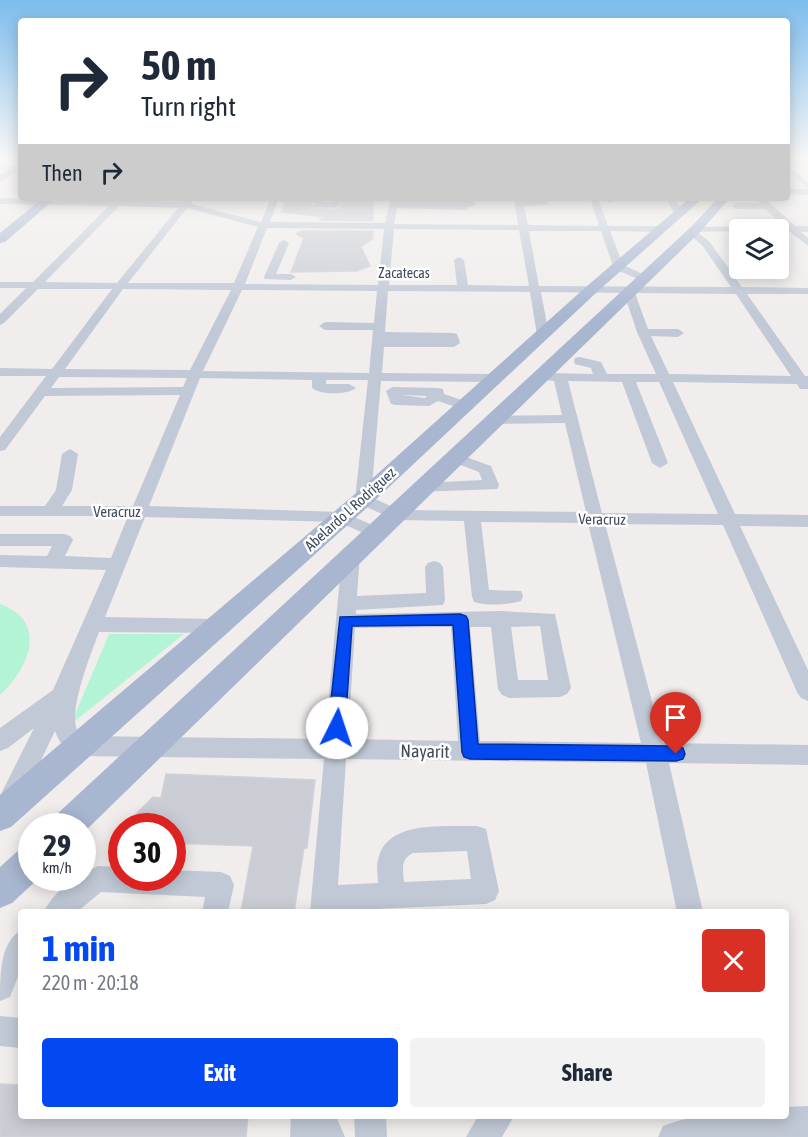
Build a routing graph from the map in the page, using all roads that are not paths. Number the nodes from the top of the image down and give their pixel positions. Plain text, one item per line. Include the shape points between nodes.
1 (34, 211) edge
2 (108, 211) edge
3 (180, 211) edge
4 (223, 211) edge
5 (273, 211) edge
6 (376, 211) edge
7 (392, 211) edge
8 (399, 211) edge
9 (403, 211) edge
10 (524, 211) edge
11 (598, 211) edge
12 (671, 211) edge
13 (719, 211) edge
14 (773, 211) edge
15 (423, 215) dead end
16 (457, 217) dead end
17 (635, 217) dead end
18 (781, 218) junction
19 (762, 219) edge
20 (271, 225) junction
21 (457, 228) junction
22 (522, 228) junction
23 (603, 229) junction
24 (635, 229) junction
25 (659, 229) junction
26 (789, 229) edge
27 (794, 229) junction
28 (808, 229) edge
29 (729, 230) edge
30 (694, 231) junction
31 (296, 236) dead end
32 (0, 239) edge
33 (284, 243) dead end
34 (808, 243) edge
35 (459, 260) dead end
36 (263, 261) junction
37 (618, 267) junction
38 (353, 278) dead end
39 (676, 280) dead end
40 (636, 284) junction
41 (0, 285) edge
42 (35, 285) junction
43 (120, 286) junction
44 (735, 286) junction
45 (238, 287) junction
46 (383, 288) junction
47 (462, 288) junction
48 (535, 288) junction
49 (592, 289) junction
50 (808, 291) edge
51 (0, 321) edge
52 (325, 326) dead end
53 (643, 332) junction
54 (678, 333) dead end
55 (543, 334) junction
56 (379, 335) junction
57 (580, 361) dead end
58 (0, 372) edge
59 (54, 372) junction
60 (195, 374) junction
61 (319, 375) junction
62 (376, 375) junction
63 (404, 376) junction
64 (550, 377) junction
65 (495, 378) junction
66 (602, 378) junction
67 (628, 379) junction
68 (666, 379) junction
69 (806, 384) edge
70 (349, 388) dead end
71 (188, 391) junction
72 (40, 392) junction
73 (465, 406) junction
74 (571, 419) junction
75 (495, 420) junction
76 (0, 447) edge
77 (70, 454) dead end
78 (455, 458) junction
79 (660, 463) dead end
80 (424, 488) junction
81 (363, 499) junction
82 (0, 511) edge
83 (50, 511) junction
84 (139, 511) junction
85 (396, 515) junction
86 (472, 516) junction
87 (342, 517) junction
88 (597, 519) junction
89 (729, 521) junction
90 (808, 521) edge
91 (376, 533) junction
92 (0, 540) edge
93 (351, 555) junction
94 (0, 561) edge
95 (53, 562) junction
96 (117, 564) junction
97 (434, 567) dead end
98 (514, 596) dead end
99 (345, 612) junction
100 (500, 618) dead end
101 (460, 620) junction
102 (92, 624) junction
103 (218, 626) junction
104 (76, 665) junction
105 (808, 692) edge
106 (61, 694) junction
107 (0, 741) edge
108 (79, 746) junction
109 (149, 748) junction
110 (335, 750) junction
111 (470, 752) junction
112 (655, 754) junction
113 (808, 755) edge
114 (82, 813) edge
115 (2, 814) edge
116 (18, 874) edge
117 (0, 891) edge
118 (392, 895) dead end
119 (323, 905) edge
120 (60, 909) edge
121 (216, 909) edge
122 (689, 909) edge
123 (14, 949) edge
124 (0, 987) edge
125 (0, 1031) edge
126 (18, 1033) edge
127 (307, 1119) edge
128 (321, 1119) edge
129 (370, 1119) edge
130 (496, 1119) edge
131 (737, 1120) edge
132 (807, 1125) edge
133 (306, 1137) edge
134 (329, 1137) edge
135 (371, 1137) edge
136 (482, 1137) edge
137 (674, 1137) edge

1 - 32 main road
2 - 42 street
3 - 43 street
4 - 20 street
5 - 20 street
6 - 20 street
7 - 46 street
8 - 21 street
9 - 15 street
10 - 22 street
11 - 23 street
12 - 25 main road, Abelardo L Rodriguez
13 - 30 main road
14 - 18 street
16 - 21 street
17 - 24 street
18 - 19 street
18 - 27 street
20 - 31 street
20 - 36 street
21 - 22 street
22 - 23 street
22 - 48 street
23 - 24 street
23 - 37 street
24 - 25 street
25 - 37 main road, Abelardo L Rodriguez
26 - 27 street
27 - 28 street
27 - 34 street
29 - 30 street
30 - 40 main road
30 - 44 street
33 - 36 street
35 - 47 street
36 - 38 street via 269,277
36 - 45 street
37 - 40 street
37 - 49 main road, Abelardo L Rodriguez
39 - 44 street
40 - 44 street, Zacatecas
40 - 49 street, Zacatecas
40 - 53 street
40 - 64 main road
41 - 42 street, Zacatecas
42 - 43 street, Zacatecas
42 - 51 street
43 - 45 street, Zacatecas
43 - 59 street
44 - 50 street, Zacatecas
44 - 69 street
45 - 46 street, Zacatecas
45 - 60 street
46 - 47 street, Zacatecas
46 - 56 street
47 - 48 street, Zacatecas
48 - 49 street, Zacatecas
48 - 55 street
49 - 55 main road, Abelardo L Rodriguez
52 - 56 street
53 - 54 street
53 - 68 street
55 - 65 main road, Abelardo L Rodriguez
56 - 56 street via 454,343 453,337
56 - 62 street
57 - 66 street via 597,365
58 - 59 street
59 - 60 street
59 - 72 street
60 - 61 street
60 - 71 street
61 - 62 street
61 - 70 street via 319,388
62 - 63 street
62 - 81 street
63 - 65 street
63 - 73 street via 406,391 393,391 396,401 429,402 435,395
64 - 66 street
64 - 74 street
64 - 75 main road
65 - 73 main road, Abelardo L Rodriguez
66 - 67 street
67 - 68 street
67 - 79 street
68 - 69 street
68 - 89 street
71 - 72 street
71 - 84 street
72 - 76 street
73 - 81 main road, Abelardo L Rodriguez
74 - 75 street
74 - 88 street
75 - 78 main road
77 - 83 street via 64,490
78 - 80 main road
78 - 80 street via 486,469 491,485
80 - 85 main road
81 - 85 street
81 - 87 main road, Abelardo L Rodriguez
82 - 83 street, Veracruz
83 - 84 street, Veracruz
84 - 87 street, Veracruz
84 - 96 street
85 - 86 street, Veracruz
85 - 91 main road
86 - 88 street, Veracruz
86 - 98 street via 481,597
87 - 91 street
87 - 103 main road, Abelardo L Rodriguez
88 - 89 street, Veracruz
88 - 112 street
89 - 90 street, Veracruz
89 - 105 street
91 - 93 main road
92 - 95 street via 64,540
93 - 99 street
93 - 109 main road
94 - 95 street
95 - 96 street
96 - 102 street
97 - 99 street via 436,600
99 - 101 street
99 - 110 street
100 - 101 street
101 - 111 street
102 - 103 street
102 - 104 street
103 - 108 main road, Abelardo L Rodriguez
104 - 106 street
104 - 108 street via 65,728
106 - 107 street
106 - 115 street
108 - 109 street, Nayarit
108 - 115 main road, Abelardo L Rodriguez
109 - 110 street, Nayarit
109 - 114 main road
110 - 111 street, Nayarit
110 - 119 street
111 - 112 street, Nayarit
112 - 113 street, Nayarit
112 - 122 street
116 - 117 main road
118 - 119 street
120 - 121 street via 98,879 221,885
123 - 124 street
125 - 126 street
127 - 133 street
128 - 134 street
129 - 135 street
130 - 136 street
131 - 132 street
131 - 137 street

